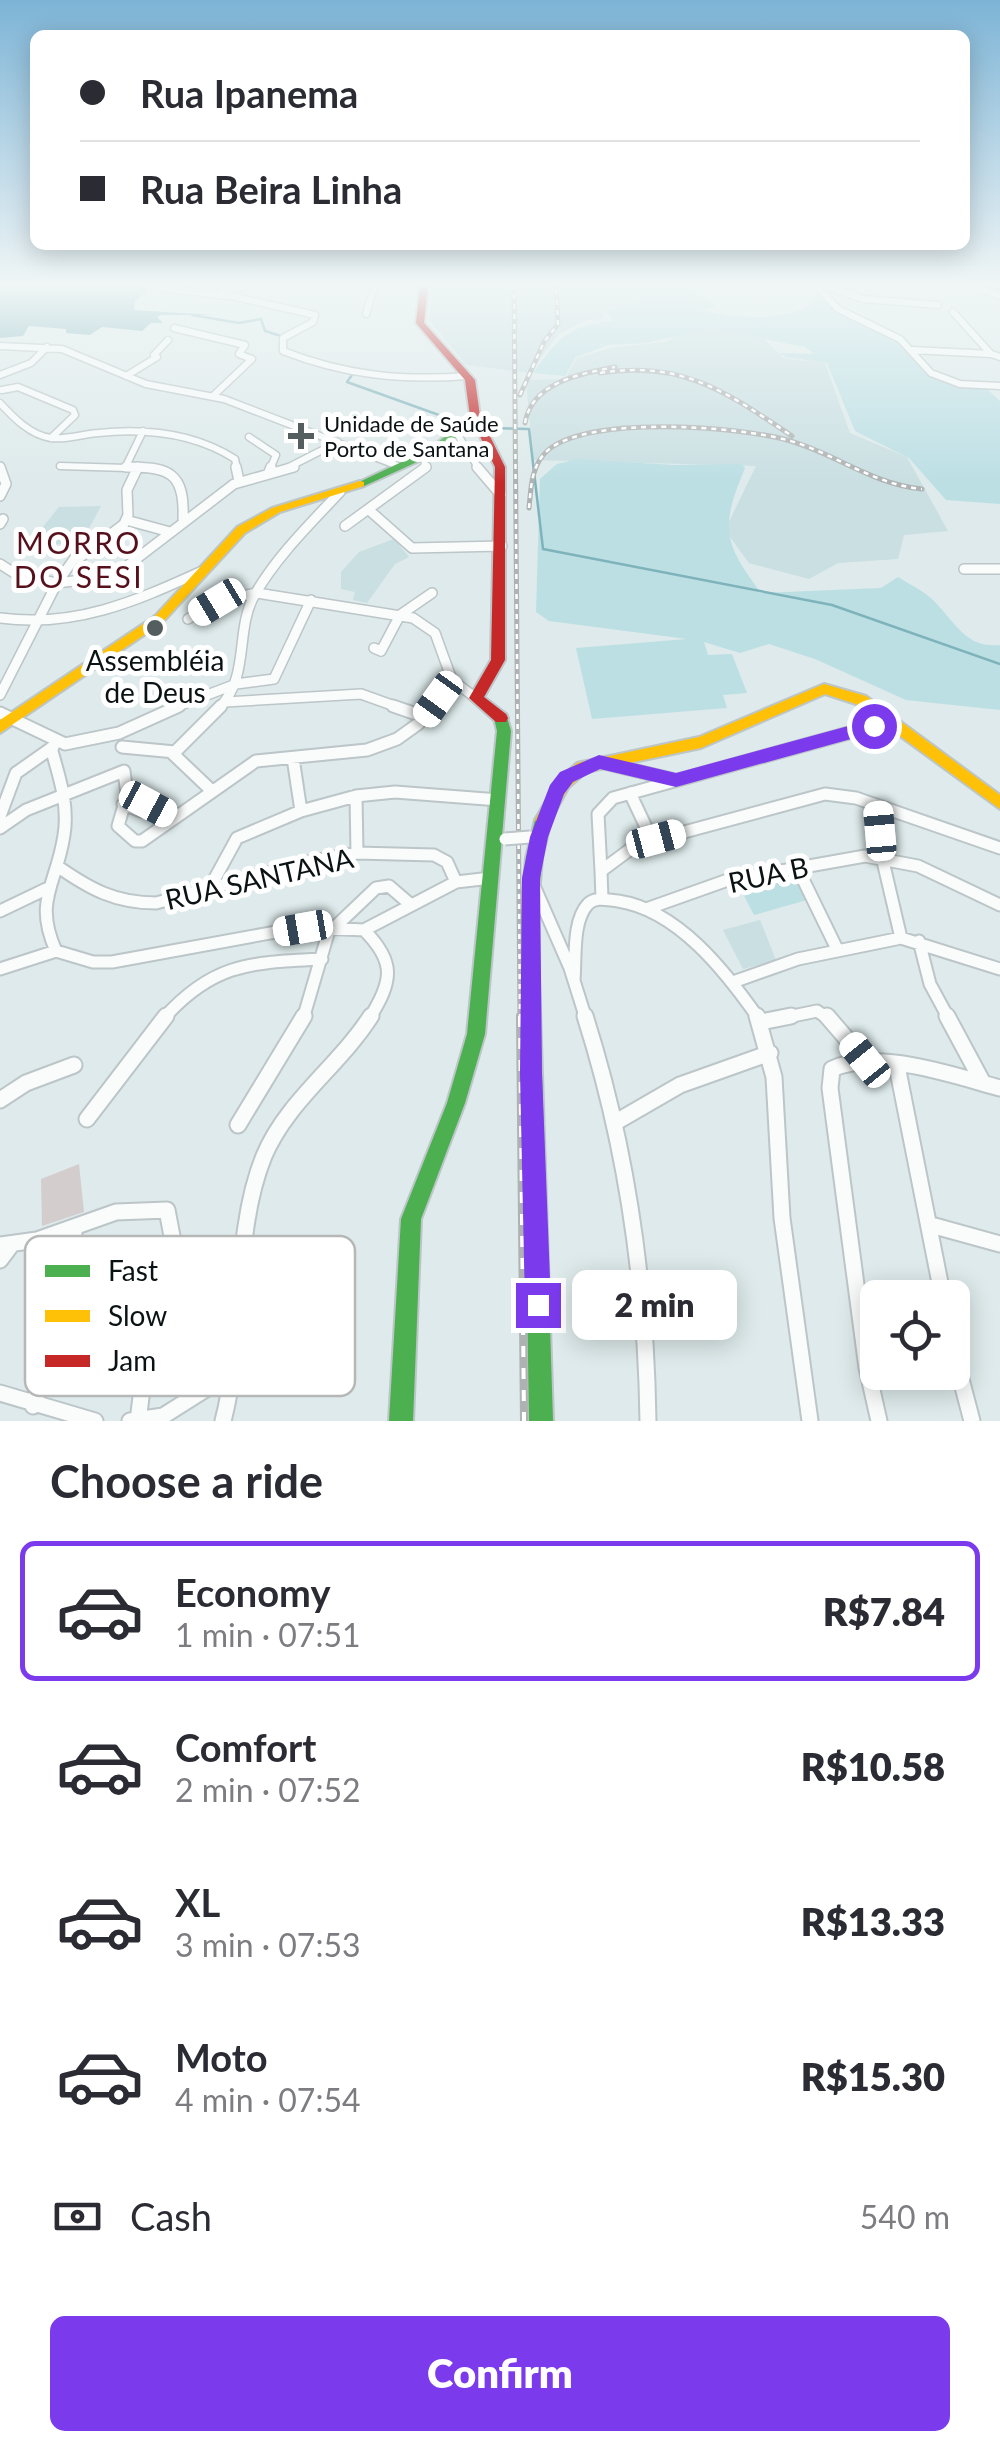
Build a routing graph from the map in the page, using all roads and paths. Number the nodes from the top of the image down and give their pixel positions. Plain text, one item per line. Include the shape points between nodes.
1 (44, 350) edge
2 (56, 350) edge
3 (158, 350) edge
4 (241, 350) edge
5 (285, 350) edge
6 (445, 350) edge
7 (912, 350) edge
8 (957, 350) edge
9 (988, 350) edge
10 (991, 354) junction
11 (1000, 357) edge
12 (0, 375) edge
13 (126, 376) junction
14 (467, 376) junction
15 (1000, 386) edge
16 (1, 390) edge
17 (213, 396) junction
18 (0, 403) edge
19 (474, 416) junction
20 (143, 431) junction
21 (458, 435) junction
22 (52, 438) junction
23 (249, 438) dead end
24 (338, 442) junction
25 (424, 454) junction
26 (0, 466) edge
27 (60, 466) dead end
28 (126, 466) junction
29 (138, 466) junction
30 (398, 466) junction
31 (269, 472) junction
32 (239, 481) junction
33 (340, 492) junction
34 (0, 496) edge
35 (502, 496) junction
36 (369, 510) junction
37 (126, 520) junction
38 (183, 520) junction
39 (346, 526) dead end
40 (170, 532) junction
41 (84, 545) dead end
42 (502, 546) junction
43 (77, 559) junction
44 (0, 564) edge
45 (964, 569) dead end
46 (1000, 569) edge
47 (201, 572) junction
48 (57, 583) junction
49 (257, 593) junction
50 (432, 594) dead end
51 (311, 600) junction
52 (400, 615) junction
53 (0, 618) edge
54 (188, 619) dead end
55 (36, 622) junction
56 (374, 648) dead end
57 (452, 680) junction
58 (236, 684) junction
59 (0, 695) edge
60 (476, 698) junction
61 (225, 702) junction
62 (425, 717) junction
63 (4, 720) edge
64 (874, 726) dead end
65 (119, 733) junction
66 (54, 746) junction
67 (122, 746) junction
68 (172, 753) junction
69 (293, 758) junction
70 (599, 762) junction
71 (23, 764) junction
72 (124, 771) junction
73 (0, 775) edge
74 (676, 780) junction
75 (212, 791) junction
76 (630, 793) junction
77 (62, 794) junction
78 (356, 796) junction
79 (125, 800) junction
80 (500, 800) junction
81 (1000, 804) edge
82 (878, 805) junction
83 (301, 811) junction
84 (0, 816) edge
85 (174, 818) junction
86 (0, 828) edge
87 (535, 837) junction
88 (500, 839) junction
89 (652, 840) junction
90 (1000, 848) edge
91 (358, 853) junction
92 (882, 857) junction
93 (57, 866) junction
94 (797, 867) junction
95 (601, 871) junction
96 (492, 878) junction
97 (531, 878) junction
98 (456, 882) junction
99 (46, 889) junction
100 (208, 891) junction
101 (602, 900) junction
102 (410, 904) junction
103 (1000, 905) edge
104 (649, 908) junction
105 (0, 912) edge
106 (333, 927) junction
107 (364, 930) junction
108 (900, 938) junction
109 (920, 942) junction
110 (838, 949) junction
111 (56, 951) junction
112 (322, 959) junction
113 (0, 969) edge
114 (1000, 969) edge
115 (574, 980) junction
116 (733, 982) junction
117 (761, 1022) junction
118 (770, 1053) junction
119 (865, 1060) junction
120 (74, 1065) dead end
121 (897, 1066) junction
122 (983, 1083) junction
123 (1000, 1088) edge
124 (0, 1100) edge
125 (87, 1120) dead end
126 (616, 1122) junction
127 (238, 1125) dead end
128 (931, 1225) junction
129 (74, 1227) junction
130 (40, 1236) edge
131 (72, 1236) edge
132 (172, 1236) edge
133 (246, 1236) edge
134 (1000, 1244) edge
135 (6, 1245) edge
136 (0, 1260) edge
137 (940, 1280) edge
138 (964, 1390) edge
139 (0, 1393) edge
140 (36, 1396) edge
141 (194, 1396) edge
142 (229, 1396) edge
143 (33, 1406) junction
144 (135, 1420) edge
145 (96, 1421) edge
146 (222, 1421) edge
147 (400, 1421) edge
148 (541, 1421) edge
149 (648, 1421) edge
150 (810, 1421) edge
151 (879, 1421) edge
152 (972, 1421) edge

1 - 12 street via 32,364
2 - 13 street
3 - 13 street
4 - 17 street via 252,359
5 - 14 street via 381,380
6 - 14 street
7 - 15 street via 936,377
8 - 10 street
9 - 10 street
10 - 11 street
13 - 17 street
14 - 19 street
16 - 22 street via 18,387 74,410
17 - 24 street
18 - 22 street via 19,424
19 - 21 street
19 - 35 street via 498,460
20 - 22 street
20 - 28 street
20 - 32 street via 210,443 235,459
21 - 25 street
21 - 35 street
23 - 31 street via 276,455
24 - 30 street
24 - 31 street via 296,466
25 - 30 street
25 - 36 street via 425,470
26 - 34 street via 6,484
27 - 28 street
28 - 29 street
29 - 37 street via 127,490
29 - 38 street via 179,479
30 - 33 street
31 - 32 street
32 - 38 street
33 - 47 street via 256,519
33 - 49 street
35 - 42 street
36 - 39 street
36 - 42 street via 406,546
37 - 40 street
37 - 43 street
38 - 40 street
40 - 48 street via 114,576
41 - 43 street
42 - 60 street via 498,660
43 - 48 street
44 - 48 street via 19,576
45 - 46 street
47 - 55 street via 102,615
47 - 63 street via 157,620
48 - 55 street
49 - 51 street
49 - 54 street via 217,602
49 - 58 street via 247,614
50 - 52 street
51 - 52 street
51 - 58 street via 274,679
52 - 56 street via 381,651
52 - 57 street via 435,633
53 - 55 street
55 - 59 street
57 - 60 street
57 - 62 street
58 - 61 street
58 - 65 street
60 - 80 street via 504,722
61 - 62 street via 361,694
61 - 68 street
62 - 69 street via 387,744
63 - 66 street
64 - 74 street
65 - 66 street
65 - 67 street
66 - 71 street
66 - 77 street
67 - 68 street
67 - 72 street
68 - 75 street
69 - 75 street via 256,761
69 - 83 street
70 - 74 street
70 - 81 street via 701,742 812,691 836,689 862,700
70 - 87 street via 566,777
71 - 73 street
71 - 84 street via 10,781
72 - 77 street
72 - 79 street
74 - 76 street
75 - 85 street
76 - 89 street
76 - 95 street via 613,798 598,814
77 - 86 street
77 - 93 street via 66,816
78 - 80 street via 396,792
78 - 83 street
78 - 91 street
79 - 85 street via 141,812 148,804
79 - 85 street via 118,826 135,841
80 - 88 street
82 - 89 street via 825,794
82 - 90 street
82 - 92 street
83 - 100 street via 237,838
87 - 88 street, bridge
87 - 97 street
88 - 96 street
89 - 95 street
91 - 98 street, RUA SANTANA via 442,857
91 - 100 street, RUA SANTANA
92 - 94 street, RUA B
92 - 103 street, RUA B via 946,877
92 - 108 street
93 - 99 street
93 - 100 street, RUA SANTANA via 96,893 133,903
94 - 104 street, RUA B
94 - 110 street
95 - 101 street
96 - 98 street
96 - 147 street via 469,1067 408,1238
97 - 115 street
97 - 148 street
98 - 102 street
99 - 105 street
99 - 111 street via 44,920
101 - 104 street
101 - 115 street via 593,900 579,919
102 - 106 street via 389,886 376,888
102 - 107 street
104 - 116 street
106 - 107 street
106 - 111 street via 112,962
106 - 112 street
107 - 133 street via 386,951 381,1000 350,1049 277,1128 256,1182
108 - 109 street
108 - 110 street
109 - 114 street
109 - 122 street via 930,984
110 - 116 street
111 - 113 street
112 - 125 street via 235,966 206,980 169,1013
112 - 127 street via 304,1018
115 - 126 street
116 - 117 street
117 - 118 street
117 - 119 street via 817,1011
118 - 126 street via 680,1085
118 - 150 street via 782,1218
119 - 121 street
119 - 151 street via 837,1064 830,1076
120 - 124 street
121 - 122 street
121 - 128 street
122 - 123 street
126 - 149 street via 648,1332
128 - 134 street
128 - 137 street
129 - 130 street
129 - 131 street
129 - 132 street via 116,1212 167,1210
135 - 136 street
138 - 152 street
139 - 143 street
140 - 143 street
141 - 144 street via 162,1416
142 - 146 street
143 - 145 street

